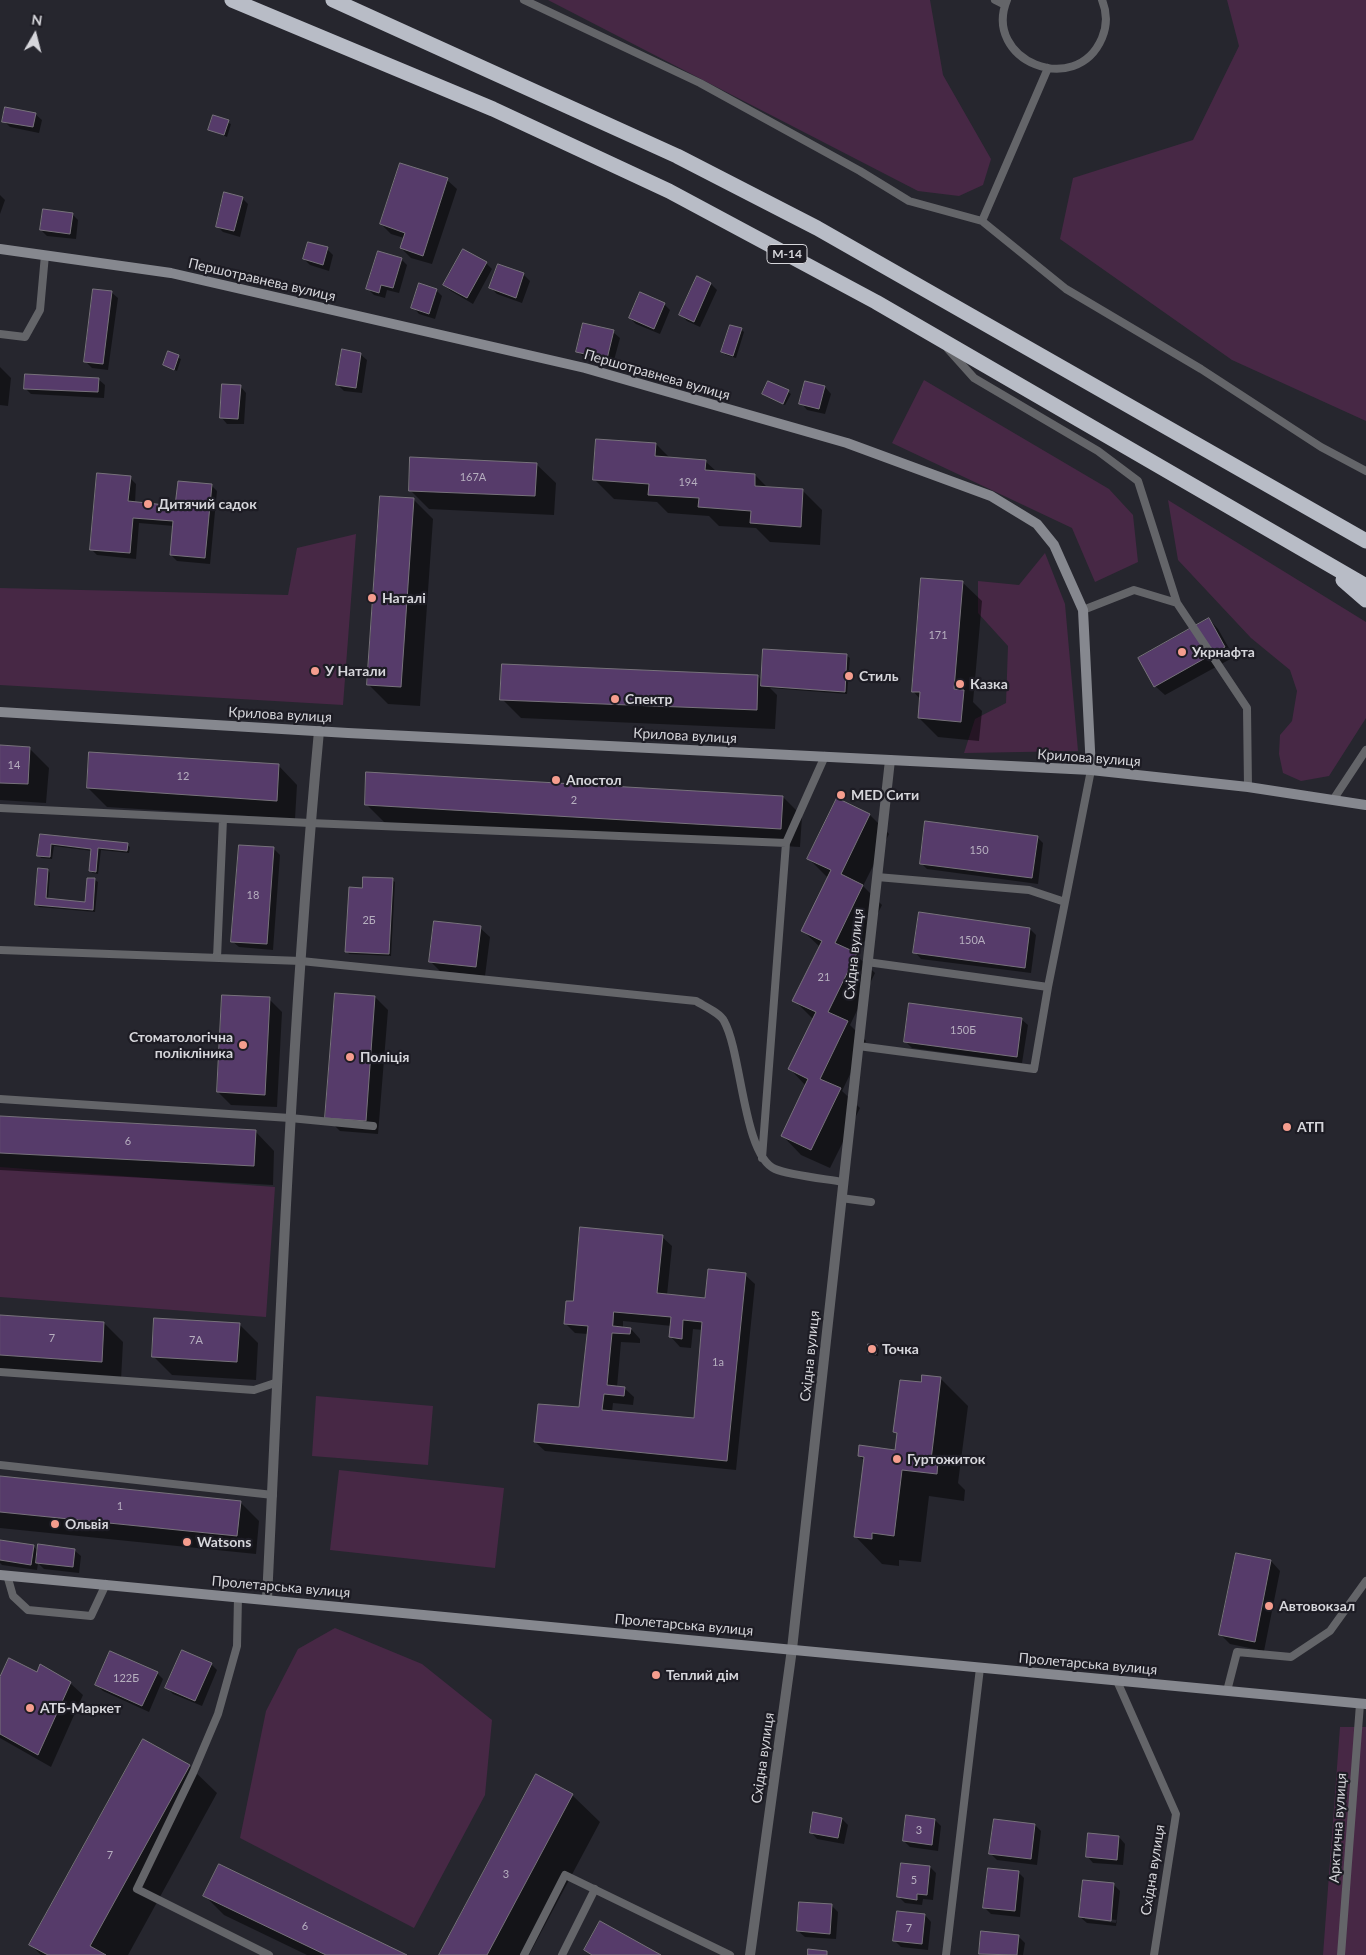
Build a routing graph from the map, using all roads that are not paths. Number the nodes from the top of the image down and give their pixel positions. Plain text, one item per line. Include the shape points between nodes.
1 (232, 0) edge
2 (333, 0) edge
3 (524, 0) edge
4 (995, 0) edge
5 (1102, 0) edge
6 (1006, 2) edge
7 (1048, 68) junction
8 (982, 221) junction
9 (0, 249) edge
10 (45, 255) junction
11 (0, 334) edge
12 (938, 338) junction
13 (1366, 471) edge
14 (1366, 541) edge
15 (1318, 558) junction
16 (1366, 586) edge
17 (1366, 600) edge
18 (1177, 604) junction
19 (1083, 610) junction
20 (0, 712) edge
21 (319, 731) junction
22 (1366, 750) edge
23 (825, 756) junction
24 (890, 760) junction
25 (1091, 770) junction
26 (1248, 786) junction
27 (1333, 800) junction
28 (1366, 805) edge
29 (0, 808) edge
30 (223, 819) junction
31 (310, 824) junction
32 (786, 843) junction
33 (877, 877) junction
34 (1065, 902) junction
35 (0, 950) edge
36 (217, 958) junction
37 (301, 961) junction
38 (867, 962) junction
39 (1048, 987) junction
40 (858, 1046) junction
41 (0, 1099) edge
42 (290, 1118) junction
43 (373, 1126) dead end
44 (762, 1158) junction
45 (843, 1182) junction
46 (841, 1198) junction
47 (871, 1202) dead end
48 (0, 1372) edge
49 (278, 1382) junction
50 (0, 1465) edge
51 (273, 1495) junction
52 (4, 1575) edge
53 (1366, 1581) edge
54 (106, 1584) junction
55 (238, 1597) junction
56 (267, 1599) junction
57 (792, 1649) junction
58 (980, 1668) junction
59 (1117, 1680) junction
60 (1227, 1691) junction
61 (1363, 1704) edge
62 (595, 1889) junction
63 (269, 1955) edge
64 (524, 1955) edge
65 (562, 1955) edge
66 (730, 1955) edge
67 (750, 1955) edge
68 (946, 1955) edge
69 (1154, 1955) edge
70 (1341, 1955) edge

1 - 12 highway, М-14 via 493,109 669,191
2 - 14 highway, М-14 via 677,156 818,228
3 - 8 lane via 700,83 909,201
4 - 6 lane
5 - 7 lane via 1106,18 1104,31 1091,54 1068,67
6 - 7 lane via 1005,31 1010,44 1029,62
7 - 8 lane
8 - 13 lane via 1066,289 1201,368 1321,447
9 - 10 street, Першотравнева вулиця
10 - 11 lane via 40,310 25,337
10 - 19 street, Першотравнева вулиця via 172,273 585,368 847,443 991,496 1037,524 1054,545
12 - 15 highway, М-14
12 - 18 lane via 974,378 1098,451 1138,481
15 - 16 highway, М-14
15 - 17 highway
18 - 19 lane via 1134,590
18 - 26 lane via 1247,708
19 - 25 street, Першотравнева вулиця
20 - 21 street, Крилова вулиця
21 - 23 street, Крилова вулиця
21 - 31 street
22 - 27 lane
23 - 24 street, Крилова вулиця
23 - 32 lane
24 - 25 street, Крилова вулиця
24 - 33 street, Східна вулиця
25 - 26 street, Крилова вулиця
25 - 34 lane
26 - 27 street, Крилова вулиця
27 - 28 street, Крилова вулиця
29 - 30 lane
30 - 31 lane
30 - 36 lane
31 - 32 lane
31 - 37 street
32 - 44 lane
33 - 34 lane via 1029,890
33 - 38 street, Східна вулиця
34 - 39 lane
35 - 36 lane
36 - 37 lane
37 - 42 street
37 - 44 lane via 696,1001 724,1020 753,1135
38 - 39 lane
38 - 40 street, Східна вулиця
39 - 40 lane via 1034,1069
40 - 45 street, Східна вулиця
41 - 42 lane
42 - 43 lane
42 - 49 street
44 - 45 lane via 775,1169
45 - 46 street, Східна вулиця
46 - 47 lane
46 - 57 street, Східна вулиця
48 - 49 lane via 254,1390
49 - 51 street
50 - 51 lane
51 - 56 street
52 - 54 street, Пролетарська вулиця
52 - 54 lane via 13,1596 28,1610 81,1616 91,1616
53 - 60 lane via 1330,1631 1291,1657 1237,1652
54 - 55 street, Пролетарська вулиця
55 - 56 street, Пролетарська вулиця
55 - 63 lane via 237,1646 218,1714 137,1889
56 - 57 street, Пролетарська вулиця
57 - 58 street, Пролетарська вулиця
57 - 67 street, Східна вулиця
58 - 59 street, Пролетарська вулиця
58 - 68 lane
59 - 60 street, Пролетарська вулиця
59 - 69 lane, Східна вулиця via 1176,1814
60 - 61 street, Пролетарська вулиця
61 - 70 lane, Арктична вулиця
62 - 64 lane via 565,1874
62 - 65 lane
62 - 66 lane

